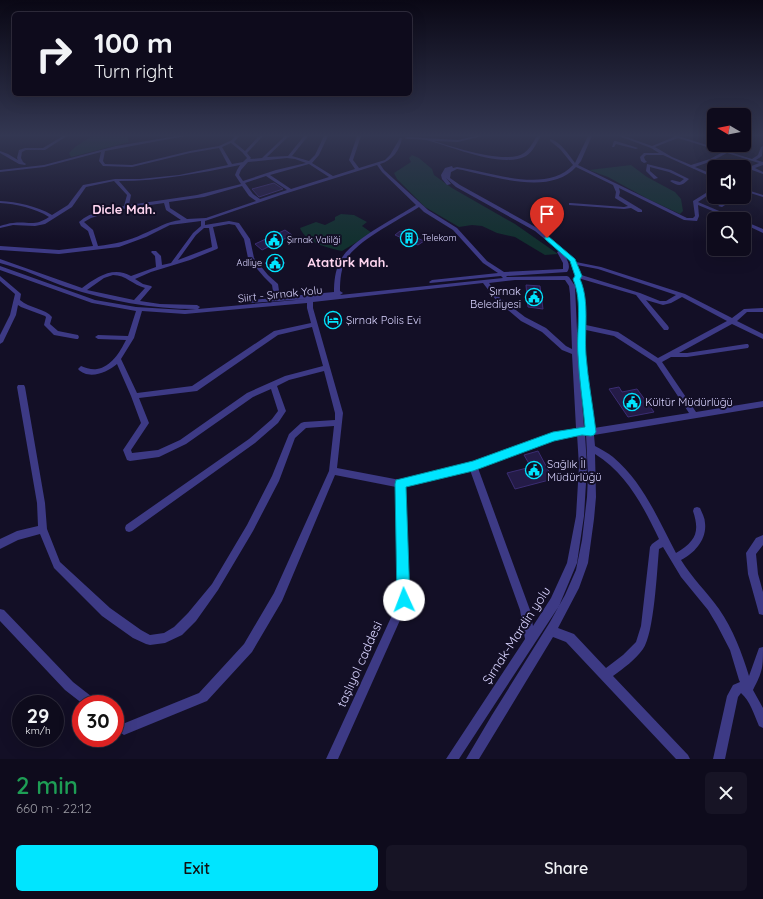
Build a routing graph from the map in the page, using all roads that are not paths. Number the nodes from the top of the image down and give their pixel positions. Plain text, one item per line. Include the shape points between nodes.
1 (203, 171) edge
2 (238, 171) edge
3 (281, 171) edge
4 (323, 171) edge
5 (349, 171) edge
6 (383, 171) edge
7 (445, 171) edge
8 (450, 171) edge
9 (477, 171) edge
10 (569, 171) edge
11 (589, 171) edge
12 (648, 171) edge
13 (676, 171) edge
14 (683, 173) joint
15 (268, 175) junction
16 (331, 177) junction
17 (656, 178) dead end
18 (115, 180) junction
19 (672, 181) dead end
20 (243, 183) junction
21 (615, 184) junction
22 (290, 190) junction
23 (751, 193) edge
24 (707, 194) edge
25 (763, 196) edge
26 (166, 201) junction
27 (259, 201) junction
28 (0, 202) edge
29 (695, 202) junction
30 (571, 204) dead end
31 (723, 204) edge
32 (419, 205) junction
33 (632, 206) junction
34 (720, 206) dead end
35 (126, 208) junction
36 (640, 211) dead end
37 (719, 212) edge
38 (52, 217) junction
39 (186, 221) junction
40 (203, 223) junction
41 (751, 225) edge
42 (0, 227) edge
43 (211, 227) junction
44 (763, 231) edge
45 (0, 248) edge
46 (96, 248) junction
47 (154, 252) dead end
48 (0, 260) edge
49 (574, 263) junction
50 (12, 264) junction
51 (172, 264) junction
52 (159, 267) junction
53 (0, 269) edge
54 (571, 275) junction
55 (504, 277) junction
56 (0, 278) edge
57 (130, 279) junction
58 (484, 282) junction
59 (83, 290) junction
60 (638, 294) junction
61 (683, 294) junction
62 (337, 295) junction
63 (310, 298) junction
64 (277, 299) junction
65 (17, 301) junction
66 (136, 302) junction
67 (140, 309) junction
68 (763, 310) edge
69 (733, 320) junction
70 (315, 324) junction
71 (582, 327) junction
72 (666, 328) dead end
73 (76, 337) dead end
74 (98, 337) dead end
75 (763, 337) edge
76 (131, 338) junction
77 (0, 342) edge
78 (746, 346) dead end
79 (575, 353) junction
80 (669, 355) junction
81 (118, 359) junction
82 (658, 361) junction
83 (327, 368) junction
84 (81, 369) dead end
85 (273, 384) junction
86 (20, 387) dead end
87 (135, 396) junction
88 (763, 404) edge
89 (694, 415) junction
90 (338, 423) junction
91 (586, 431) junction
92 (592, 448) junction
93 (473, 466) junction
94 (333, 471) junction
95 (400, 484) junction
96 (697, 511) dead end
97 (129, 528) dead end
98 (43, 529) junction
99 (763, 540) edge
100 (666, 543) junction
101 (0, 544) edge
102 (675, 558) junction
103 (763, 610) edge
104 (0, 614) edge
105 (552, 631) junction
106 (530, 639) junction
107 (763, 652) edge
108 (605, 675) junction
109 (747, 690) junction
110 (80, 695) edge
111 (763, 722) edge
112 (124, 729) edge
113 (473, 758) edge
114 (332, 759) edge
115 (452, 759) edge
116 (684, 759) edge
117 (719, 759) edge

1 - 18 street via 140,180
2 - 20 street
3 - 15 street
4 - 16 street
5 - 16 street
6 - 32 street
7 - 54 street via 443,177 454,187 511,218 561,253
8 - 49 street via 448,178 458,186 537,230 567,254
9 - 10 street via 536,182 550,181
11 - 21 street
12 - 17 street
13 - 14 street
14 - 19 street via 687,181 680,184
15 - 20 street
15 - 22 street
16 - 22 street
18 - 35 street via 129,195
18 - 38 street via 85,186 70,206
20 - 26 street via 214,193
20 - 27 street via 251,196
21 - 29 street via 686,219 695,220
21 - 33 street via 617,197
22 - 27 street
23 - 25 street
24 - 29 street
26 - 35 street
26 - 39 street via 168,209
27 - 40 street
28 - 38 street via 13,202
29 - 37 street
30 - 33 street via 621,208
31 - 34 street
32 - 55 street via 455,229 485,262
32 - 62 street via 356,246 345,257
33 - 36 street
35 - 46 street via 92,214 82,222 82,225 90,230
38 - 42 street via 39,224
39 - 40 street
39 - 46 street via 168,224 119,245
40 - 43 street
40 - 51 street
41 - 44 street
43 - 51 street via 215,248
43 - 64 street via 228,222 237,224 247,239 251,258 275,284
45 - 46 street via 59,252
47 - 52 street via 158,256
48 - 50 street, Siirt - Şırnak Yolu
49 - 54 street
49 - 61 street via 599,268
50 - 53 street
50 - 59 street, Siirt - Şırnak Yolu
51 - 52 street
52 - 57 street
53 - 67 street, Siirt - Şırnak Yolu via 94,302
54 - 55 street, Siirt - Şırnak Yolu
54 - 60 street, Siirt - Şırnak Yolu
54 - 71 street, Şırnak-Mardin yolu via 580,287
54 - 79 street, Şırnak-Mardin yolu
55 - 58 street, Siirt - Şırnak Yolu
55 - 62 street, Siirt - Şırnak Yolu
56 - 65 street via 18,294
57 - 59 street via 123,274 110,275
57 - 66 street via 136,284 149,287
58 - 62 street, Siirt - Şırnak Yolu
58 - 79 street via 498,299 523,319 544,330 564,348
59 - 66 street, Siirt - Şırnak Yolu
60 - 61 street, Siirt - Şırnak Yolu via 665,303
60 - 72 street
61 - 69 street
62 - 63 street, Siirt - Şırnak Yolu
63 - 64 street, Siirt - Şırnak Yolu
63 - 67 street, Siirt - Şırnak Yolu via 185,312
63 - 70 street
64 - 66 street, Siirt - Şırnak Yolu via 183,307
65 - 73 street via 47,315 47,325 56,333
65 - 77 street
67 - 76 street
68 - 69 street via 748,309
69 - 75 street
69 - 80 street
70 - 83 street
70 - 87 street via 276,333 194,389
71 - 82 street via 616,334
71 - 91 street, Şırnak-Mardin yolu
74 - 76 street
76 - 81 street
78 - 80 street via 687,355
79 - 91 street, Şırnak-Mardin yolu
80 - 82 street
81 - 84 street via 95,372
81 - 87 street
82 - 89 street
83 - 85 street
83 - 90 street via 339,413
85 - 87 street via 250,395 183,442 159,453 130,457 127,450 145,423
85 - 97 street via 282,411 275,421 252,441
86 - 98 street via 41,503
88 - 89 street
89 - 91 street
90 - 94 street
90 - 98 street via 304,425 292,436 276,478 250,528 214,587 192,617 178,631 165,638 150,640 106,612 57,565
91 - 92 street, Şırnak-Mardin yolu
91 - 93 street via 553,436
91 - 106 street, Şırnak-Mardin yolu via 580,516 572,563 555,602
92 - 100 street via 602,453 629,477 651,512
92 - 105 street, Şırnak-Mardin yolu via 591,520 582,569
93 - 95 street
93 - 106 street via 525,610
94 - 95 street
94 - 112 street via 278,597 248,648 203,697
95 - 114 street, taşlıyol caddesi via 404,600
96 - 102 street via 702,523 699,536 692,548
98 - 101 street
99 - 103 street via 759,541 751,553 752,574
100 - 102 street
100 - 108 street via 662,542 655,547 646,626 640,645 627,659
102 - 109 street via 727,632 741,663
104 - 110 street
105 - 108 street via 570,638
105 - 113 street, Şırnak-Mardin yolu
106 - 115 street, Şırnak-Mardin yolu
107 - 109 street via 756,675
108 - 116 street
109 - 111 street via 753,697
109 - 117 street via 741,687 735,690

